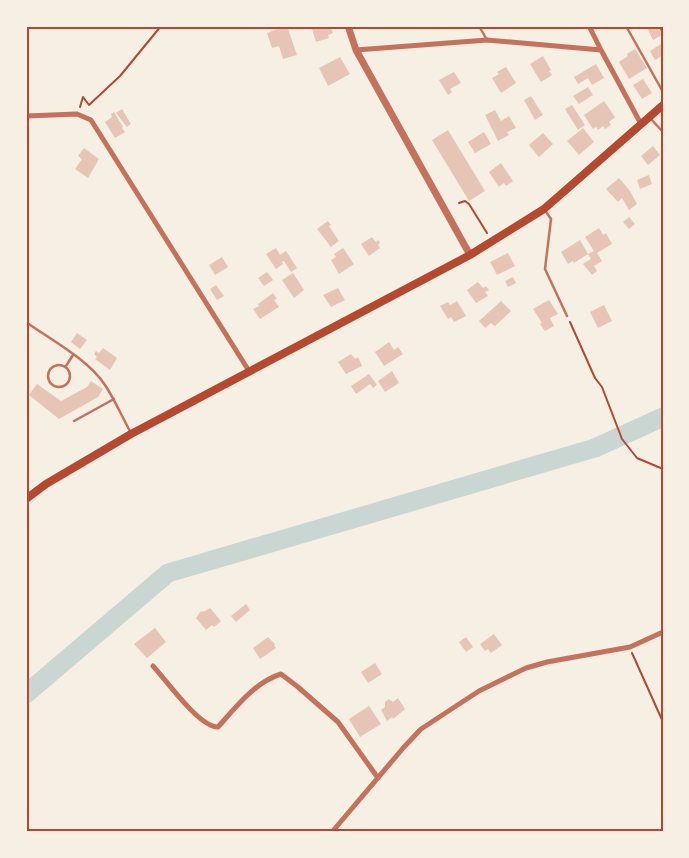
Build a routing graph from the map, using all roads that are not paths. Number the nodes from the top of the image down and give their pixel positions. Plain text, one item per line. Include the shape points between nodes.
1 (348, 26) edge
2 (479, 26) edge
3 (589, 26) edge
4 (626, 26) edge
5 (659, 26) edge
6 (663, 33) edge
7 (487, 40) junction
8 (356, 50) junction
9 (602, 50) junction
10 (663, 92) edge
11 (663, 105) edge
12 (26, 116) edge
13 (649, 117) junction
14 (642, 124) junction
15 (663, 132) edge
16 (544, 208) junction
17 (470, 256) junction
18 (567, 316) road end
19 (26, 322) edge
20 (73, 355) junction
21 (65, 367) junction
22 (249, 371) junction
23 (114, 400) junction
24 (74, 421) dead end
25 (131, 434) junction
26 (26, 499) edge
27 (663, 632) edge
28 (154, 666) dead end
29 (378, 778) junction
30 (332, 832) edge

1 - 8 street
2 - 7 lane
3 - 9 street
4 - 10 lane
5 - 6 lane
7 - 8 street
7 - 9 street
8 - 17 street
9 - 14 street
11 - 13 main road
12 - 22 street via 77,114 90,120
13 - 14 main road
13 - 15 lane
14 - 16 main road
16 - 17 main road
16 - 18 lane via 551,219 545,269
17 - 22 main road
19 - 20 lane
20 - 21 lane
20 - 23 lane via 98,376
21 - 21 lane via 70,376 68,382 59,387 52,385 48,378 51,368
22 - 25 main road
23 - 24 lane
23 - 25 lane
25 - 26 main road
27 - 29 street via 630,647 547,662 507,676 421,729
28 - 29 street via 200,719 212,727 218,727 255,688 281,674 338,722
29 - 30 street

